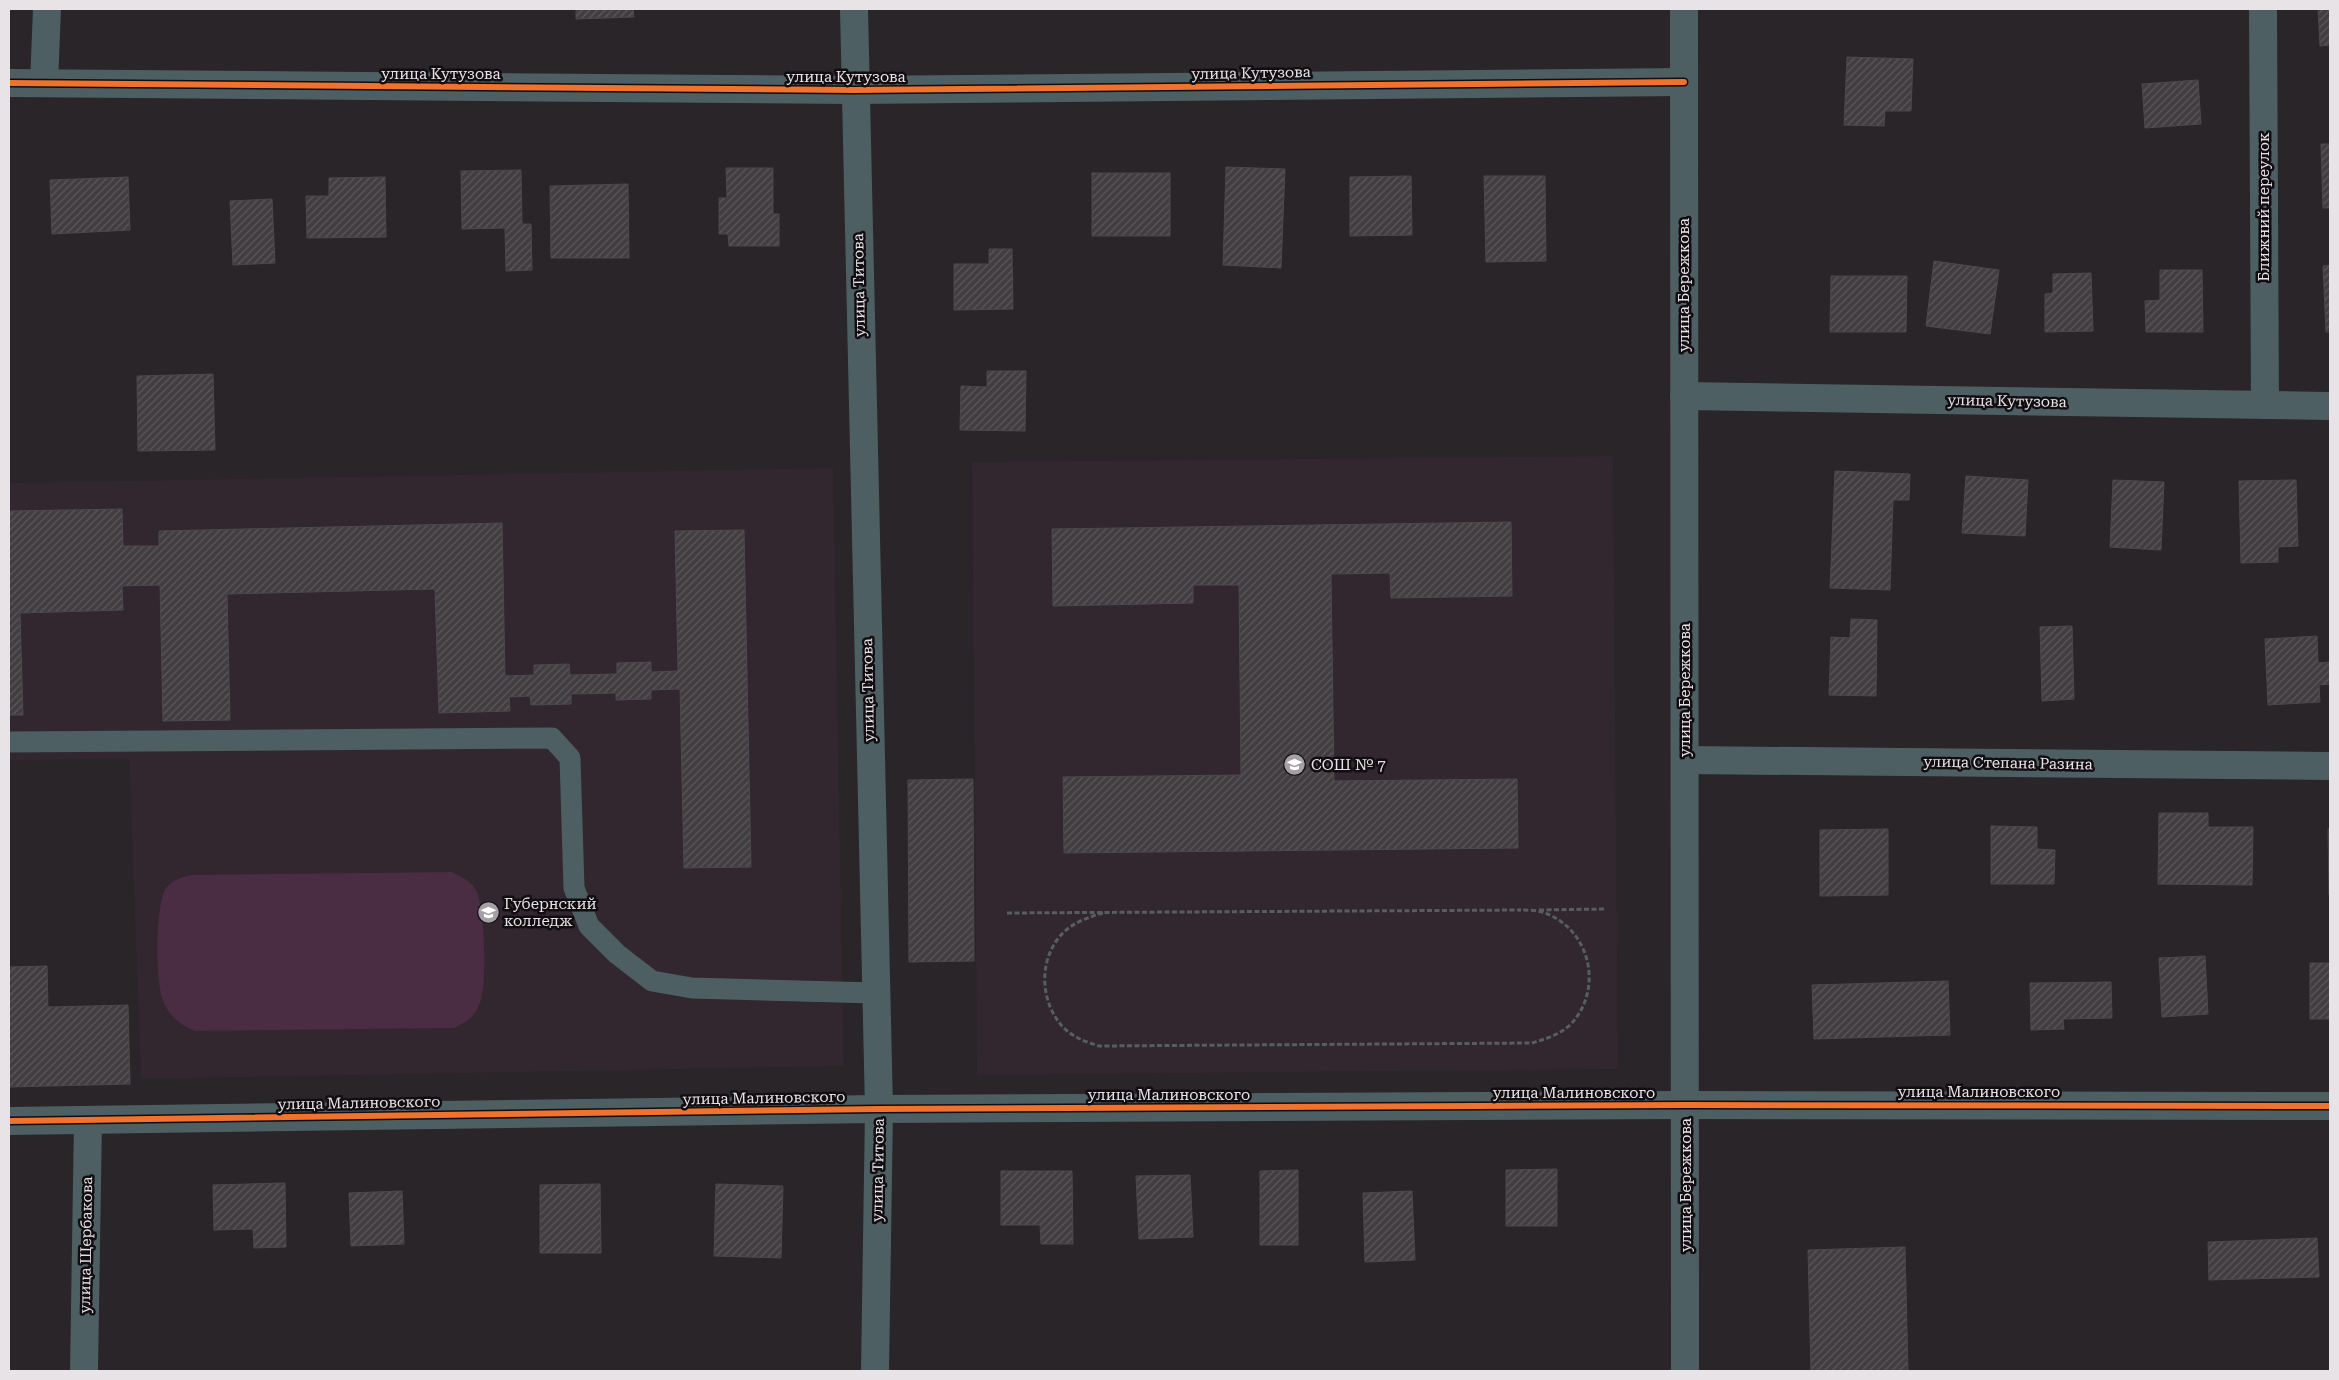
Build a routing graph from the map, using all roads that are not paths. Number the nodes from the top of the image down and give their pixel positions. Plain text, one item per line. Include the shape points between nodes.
1 (47, 9) edge
2 (854, 9) edge
3 (1684, 9) edge
4 (2263, 9) edge
5 (1684, 82) junction
6 (9, 83) edge
7 (44, 83) junction
8 (854, 90) junction
9 (1684, 396) junction
10 (2265, 405) junction
11 (2330, 406) edge
12 (9, 742) edge
13 (1685, 760) junction
14 (2330, 766) edge
15 (875, 993) junction
16 (1686, 1104) junction
17 (2330, 1106) edge
18 (879, 1109) junction
19 (88, 1120) junction
20 (9, 1121) edge
21 (84, 1371) edge
22 (875, 1371) edge
23 (1685, 1371) edge

1 - 7 street
2 - 8 street, улица Титова
3 - 5 street, улица Бережкова
4 - 10 street, Ближний переулок
5 - 8 street, улица Кутузова
5 - 9 street, улица Бережкова
6 - 7 street, улица Кутузова
7 - 8 street, улица Кутузова
8 - 15 street, улица Титова
9 - 10 street, улица Кутузова
9 - 13 street, улица Бережкова
10 - 11 street, улица Кутузова
12 - 15 lane via 552,738 570,758 574,888 589,926 617,954 652,981 692,988
13 - 14 street, улица Степана Разина
13 - 16 street, улица Бережкова
15 - 18 street, улица Титова
16 - 17 street, улица Малиновского
16 - 18 street, улица Малиновского
16 - 23 street, улица Бережкова
18 - 19 street, улица Малиновского
18 - 22 street, улица Титова
19 - 20 street, улица Малиновского
19 - 21 street, улица Щербакова

